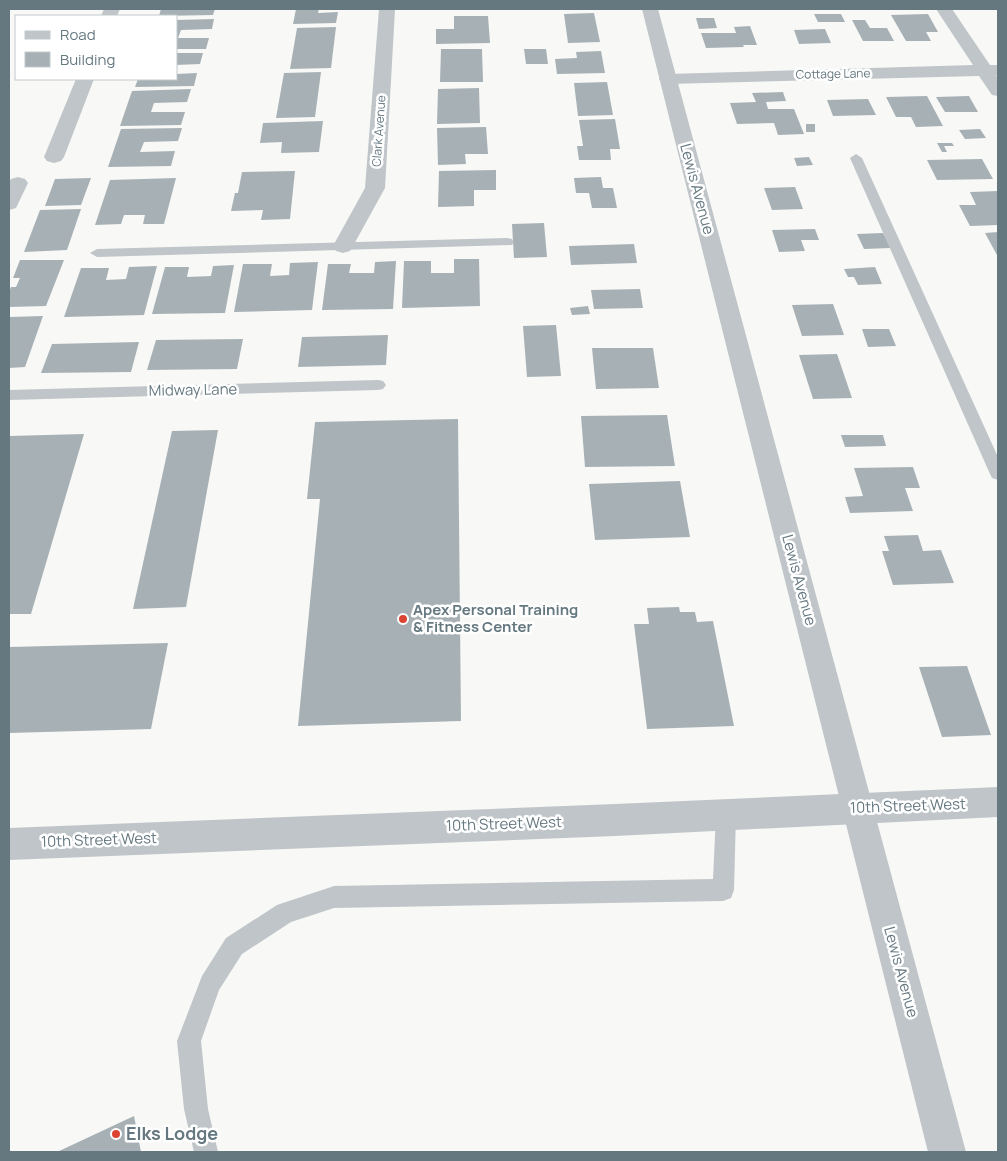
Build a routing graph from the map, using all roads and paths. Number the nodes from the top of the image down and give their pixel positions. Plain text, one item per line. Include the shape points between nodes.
1 (387, 9) edge
2 (650, 9) edge
3 (944, 9) edge
4 (992, 70) edge
5 (668, 79) junction
6 (84, 80) edge
7 (998, 91) edge
8 (54, 157) dead end
9 (856, 158) dead end
10 (18, 183) dead end
11 (9, 204) edge
12 (507, 242) dead end
13 (343, 246) junction
14 (96, 253) dead end
15 (378, 386) dead end
16 (9, 395) edge
17 (998, 474) edge
18 (998, 802) edge
19 (858, 808) junction
20 (726, 814) junction
21 (9, 844) edge
22 (206, 1152) edge
23 (947, 1152) edge

1 - 13 street, Clark Avenue via 375,188
2 - 5 street, Lewis Avenue
3 - 4 street
4 - 5 street, Cottage Lane
4 - 7 street
5 - 19 street, Lewis Avenue
6 - 8 street
9 - 17 lane
10 - 11 street
12 - 13 lane
13 - 14 lane
15 - 16 lane, Midway Lane
18 - 19 street, 10th Street West
19 - 20 street, 10th Street West
19 - 23 street, Lewis Avenue
20 - 21 street, 10th Street West
20 - 22 lane via 723,890 334,897 285,914 234,946 210,984 189,1041 196,1109

